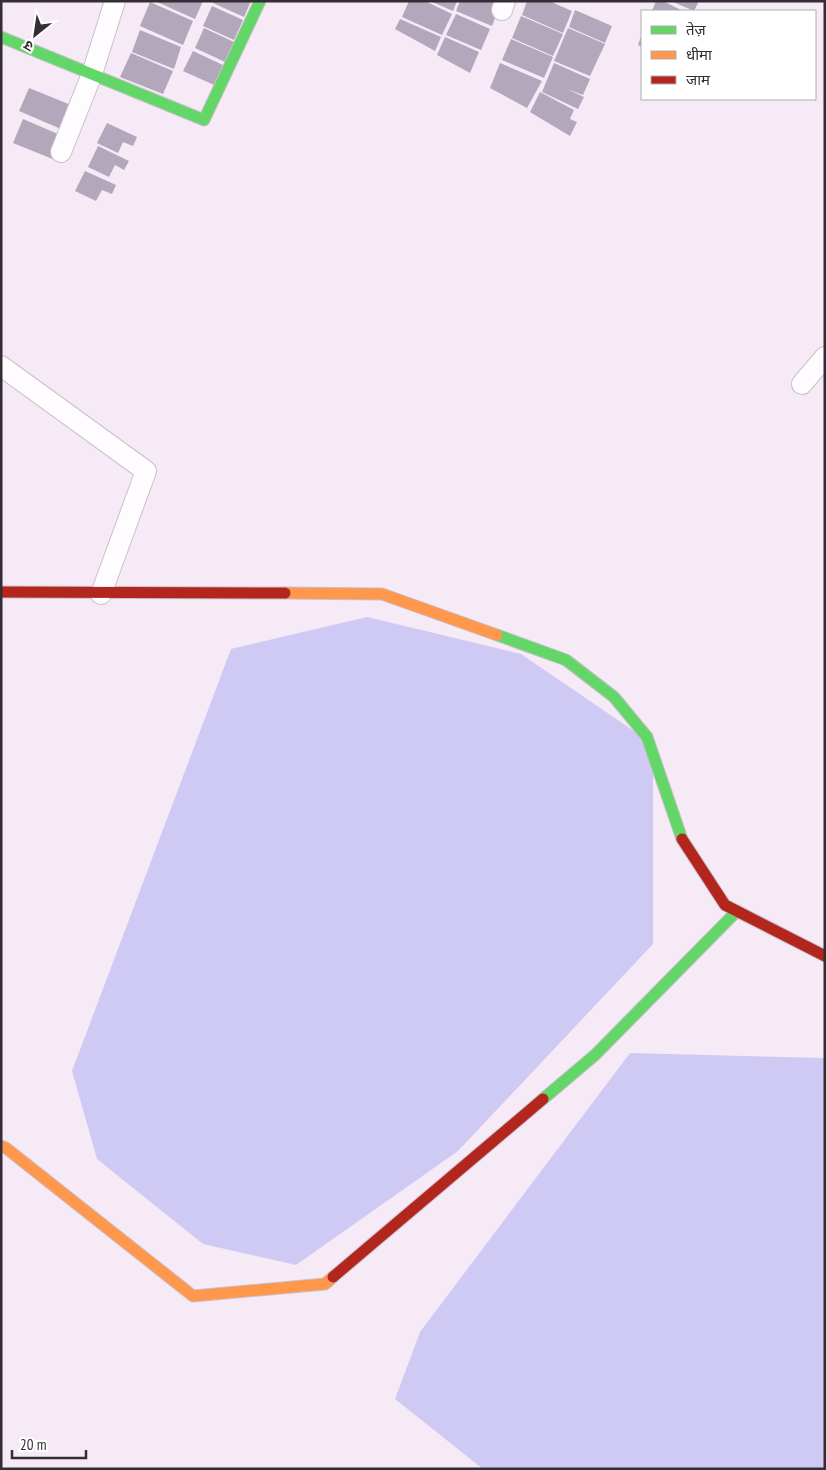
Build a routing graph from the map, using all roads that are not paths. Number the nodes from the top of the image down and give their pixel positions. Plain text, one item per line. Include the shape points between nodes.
1 (115, 1) edge
2 (260, 1) edge
3 (1, 37) edge
4 (92, 74) junction
5 (61, 152) dead end
6 (825, 357) edge
7 (1, 366) edge
8 (802, 384) dead end
9 (1, 592) edge
10 (101, 594) junction
11 (737, 911) junction
12 (825, 956) edge
13 (1, 1146) edge

1 - 4 street
2 - 4 street via 204,120
3 - 4 street
4 - 5 street
6 - 8 street
7 - 10 street via 146,471
9 - 10 street
10 - 11 street via 382,594 566,660 614,697 647,737 682,840 725,904
11 - 12 street
11 - 13 street via 595,1055 325,1284 193,1296

